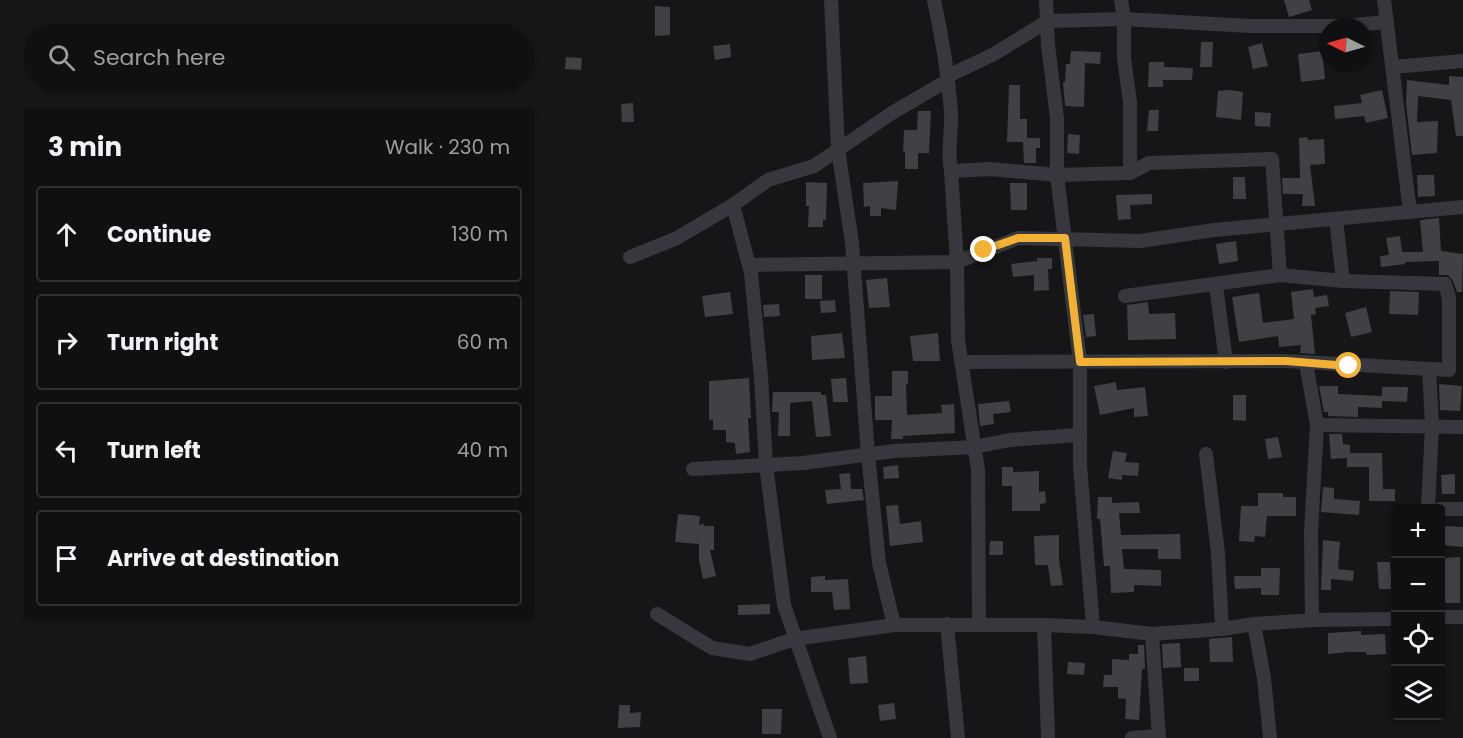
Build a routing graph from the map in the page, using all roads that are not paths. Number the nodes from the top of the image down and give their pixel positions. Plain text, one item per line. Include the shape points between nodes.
1 (831, 0) edge
2 (934, 0) edge
3 (1046, 0) edge
4 (1121, 0) edge
5 (1384, 0) edge
6 (1124, 19) junction
7 (1048, 21) junction
8 (1387, 22) junction
9 (1463, 61) edge
10 (1393, 67) junction
11 (948, 76) junction
12 (838, 149) junction
13 (951, 171) junction
14 (1130, 173) junction
15 (1057, 175) junction
16 (733, 205) junction
17 (1463, 207) edge
18 (1410, 212) junction
19 (1336, 219) junction
20 (1276, 224) junction
21 (1065, 238) junction
22 (630, 257) dead end
23 (957, 262) junction
24 (854, 264) junction
25 (749, 265) junction
26 (1280, 275) junction
27 (1343, 281) junction
28 (1216, 285) junction
29 (1125, 296) dead end
30 (1456, 298) edge
31 (961, 362) junction
32 (1080, 362) junction
33 (1226, 362) junction
34 (1306, 363) junction
35 (1429, 369) junction
36 (1317, 425) junction
37 (1432, 426) junction
38 (1463, 427) edge
39 (1078, 435) junction
40 (974, 447) junction
41 (868, 454) junction
42 (1206, 454) dead end
43 (766, 465) junction
44 (693, 469) dead end
45 (1428, 504) edge
46 (1445, 509) edge
47 (1463, 510) edge
48 (657, 614) dead end
49 (1445, 617) edge
50 (1463, 617) edge
51 (1391, 619) edge
52 (1312, 620) junction
53 (947, 624) junction
54 (1254, 624) junction
55 (894, 625) junction
56 (979, 625) junction
57 (1044, 625) junction
58 (1093, 627) junction
59 (1222, 629) junction
60 (1152, 634) junction
61 (794, 639) junction
62 (1159, 737) edge
63 (830, 738) edge
64 (958, 738) edge
65 (1048, 738) edge
66 (1132, 738) edge
67 (1270, 738) edge

1 - 12 street
2 - 11 street
3 - 7 street
4 - 6 street
5 - 8 street
6 - 7 street
6 - 8 street via 1250,26
6 - 14 street
7 - 11 street
7 - 15 street via 1047,45 1057,118
8 - 10 street
9 - 10 street
10 - 18 street
11 - 12 street via 945,82
11 - 13 street
12 - 16 street via 814,166 768,180
12 - 24 street
13 - 15 street via 990,169
13 - 23 street
14 - 15 street
14 - 20 street via 1149,163 1272,159
15 - 21 street
16 - 22 street via 675,239
16 - 25 street
17 - 18 street
18 - 19 street
19 - 20 street
19 - 27 street
20 - 21 street via 1140,242
20 - 26 street
21 - 23 street via 1018,238
21 - 32 street
23 - 24 street
23 - 31 street
24 - 25 street
24 - 41 street
25 - 43 street
26 - 27 street
26 - 28 street
27 - 30 street via 1444,284
28 - 29 street
28 - 33 street
30 - 35 street via 1449,370
31 - 32 street
31 - 40 street
32 - 33 street
32 - 39 street
33 - 34 street
34 - 35 street
34 - 36 street
35 - 37 street
36 - 37 street
36 - 52 street via 1311,533
37 - 38 street
37 - 45 street
39 - 40 street
39 - 58 street
40 - 41 street
40 - 56 street via 978,470
41 - 43 street
41 - 55 street via 879,563
42 - 59 street
43 - 44 street
43 - 61 street via 784,605
46 - 47 street
48 - 61 street via 712,648 750,654
49 - 50 street
51 - 52 street
52 - 54 street
53 - 55 street
53 - 56 street
53 - 64 street
54 - 59 street
54 - 67 street
55 - 61 street
56 - 57 street
57 - 58 street
57 - 65 street
58 - 60 street
59 - 60 street
60 - 62 street
61 - 63 street
62 - 66 street

